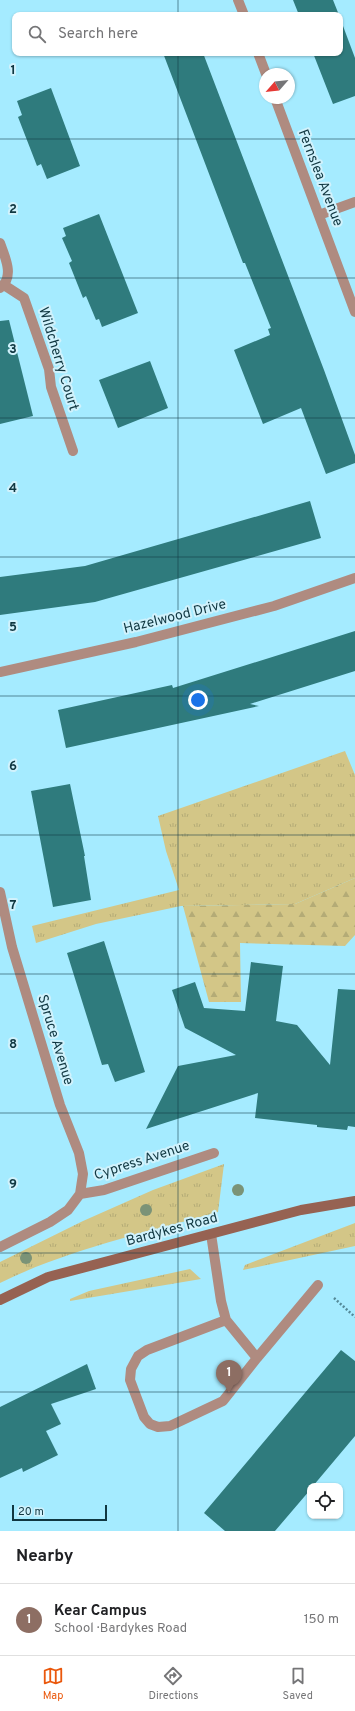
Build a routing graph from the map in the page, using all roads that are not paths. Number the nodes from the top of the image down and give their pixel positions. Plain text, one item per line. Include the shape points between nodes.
1 (238, 0) edge
2 (243, 12) edge
3 (259, 56) edge
4 (264, 68) edge
5 (277, 104) edge
6 (355, 202) edge
7 (319, 215) junction
8 (0, 243) edge
9 (2, 287) edge
10 (355, 312) edge
11 (73, 451) dead end
12 (355, 578) edge
13 (0, 672) edge
14 (0, 892) edge
15 (214, 1153) dead end
16 (80, 1194) junction
17 (355, 1201) edge
18 (211, 1234) junction
19 (0, 1247) edge
20 (318, 1285) road end
21 (0, 1300) edge
22 (226, 1320) junction
23 (256, 1358) junction

1 - 2 street
3 - 4 street
5 - 7 street, Fernslea Avenue
6 - 7 street
7 - 10 street, Fernslea Avenue
8 - 9 street, Wildcherry Court via 9,270
9 - 11 street, Wildcherry Court via 24,298 49,369 51,387
12 - 13 street, Hazelwood Drive via 274,606 136,642
14 - 16 street, Spruce Avenue via 12,947 57,1097 79,1153 84,1174
15 - 16 street, Cypress Avenue via 104,1190
16 - 19 street, Cypress Avenue via 68,1210 50,1222
17 - 18 main road, Bardykes Road via 301,1210
18 - 21 main road, Bardykes Road via 48,1277
18 - 22 street
20 - 23 street
22 - 23 street
22 - 23 street via 147,1350 138,1356 131,1368 130,1380 144,1417 150,1424 158,1427 170,1426 223,1400

